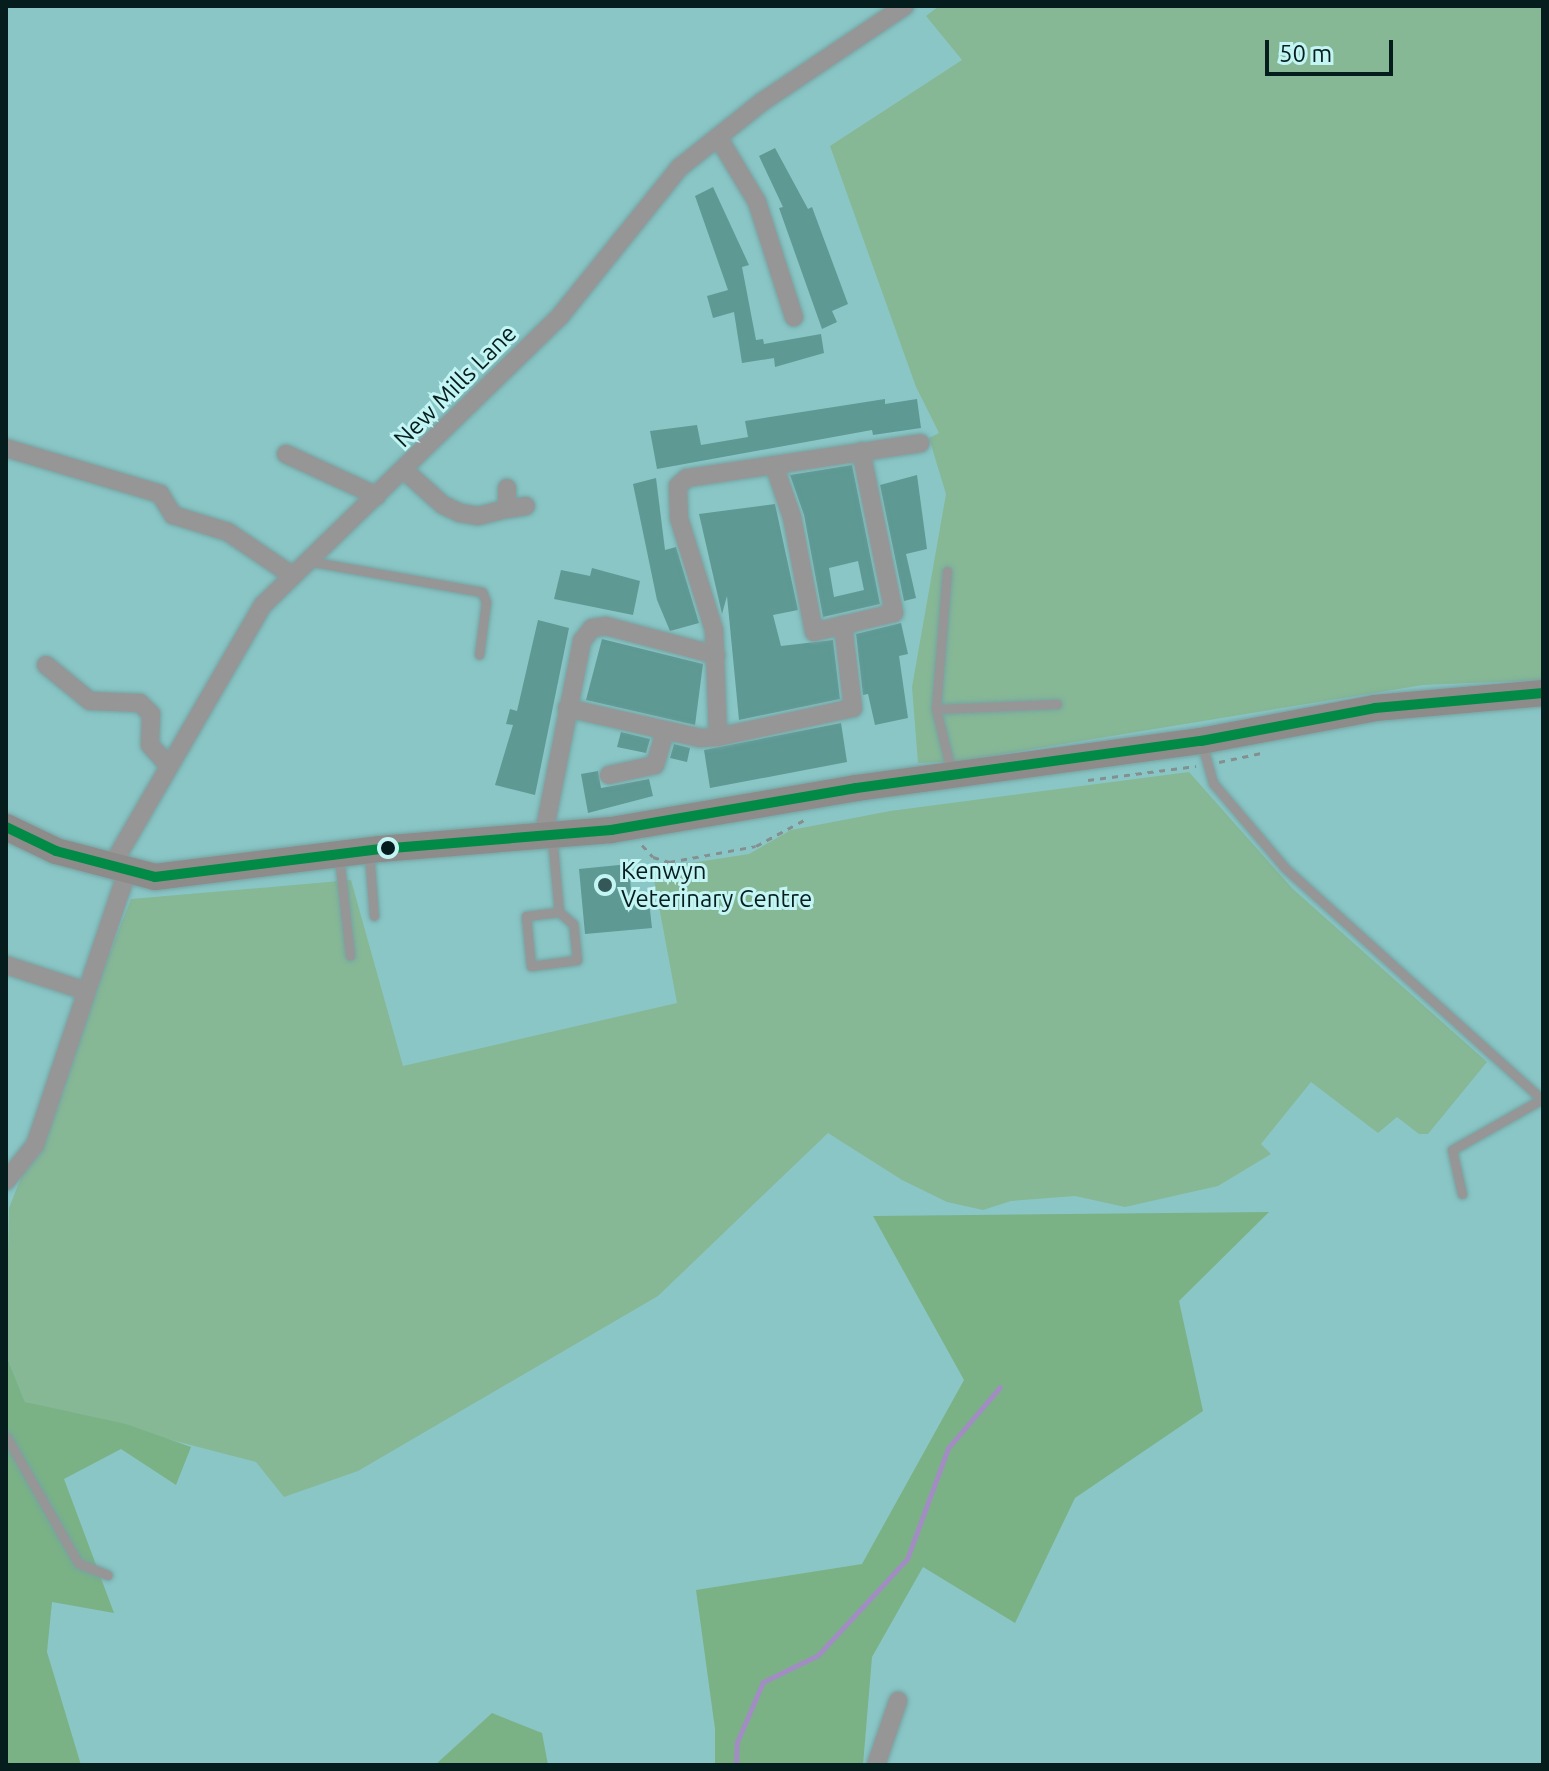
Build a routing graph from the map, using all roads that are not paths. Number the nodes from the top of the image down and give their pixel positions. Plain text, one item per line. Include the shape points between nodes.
1 (905, 6) edge
2 (718, 137) junction
3 (794, 317) dead end
4 (920, 443) dead end
5 (6, 448) edge
6 (861, 451) junction
7 (286, 454) dead end
8 (774, 465) junction
9 (404, 470) junction
10 (507, 488) dead end
11 (377, 496) junction
12 (526, 506) dead end
13 (507, 509) junction
14 (308, 561) junction
15 (947, 571) dead end
16 (293, 576) junction
17 (843, 625) junction
18 (714, 630) junction
19 (678, 644) junction
20 (479, 655) dead end
21 (716, 655) junction
22 (46, 665) dead end
23 (1543, 693) edge
24 (1057, 704) dead end
25 (567, 708) junction
26 (936, 709) junction
27 (665, 732) junction
28 (718, 737) junction
29 (1204, 753) junction
30 (167, 764) junction
31 (952, 774) junction
32 (609, 775) dead end
33 (6, 827) edge
34 (548, 837) junction
35 (369, 850) junction
36 (339, 854) junction
37 (119, 870) junction
38 (559, 912) junction
39 (374, 916) dead end
40 (350, 955) dead end
41 (6, 965) edge
42 (86, 991) junction
43 (6, 1181) edge
44 (1462, 1194) dead end
45 (6, 1436) edge
46 (108, 1575) dead end
47 (898, 1701) dead end
48 (876, 1765) edge

1 - 2 street, New Mills Lane
2 - 3 street via 757,202
2 - 9 street, New Mills Lane via 679,168 561,315
4 - 6 street
5 - 16 street via 160,494 173,515 228,532
6 - 8 street
6 - 17 street via 894,613
7 - 11 street
8 - 17 street via 792,517 814,632
8 - 18 street via 687,478 678,486 679,518
9 - 11 street, New Mills Lane
9 - 13 street via 443,505 460,513 478,516
10 - 13 street
11 - 14 street, New Mills Lane
12 - 13 street
14 - 16 street, New Mills Lane
14 - 20 lane via 482,592 486,602
15 - 26 lane
16 - 30 street, New Mills Lane via 263,605
17 - 28 street via 853,708
18 - 19 street
18 - 21 street
19 - 21 street
19 - 25 street via 606,626 592,628 582,641
21 - 28 street
22 - 30 street via 90,701 140,703 151,714 150,745
23 - 29 main road via 1375,708
24 - 26 lane
25 - 27 street
25 - 34 street
26 - 31 lane
27 - 28 street
27 - 32 street via 655,765
29 - 31 main road
29 - 44 lane via 1227,802 1285,868 1542,1099 1452,1150
30 - 37 street, New Mills Lane
31 - 34 main road
33 - 37 main road via 56,851
34 - 35 main road
34 - 38 lane
35 - 36 main road
35 - 39 lane
36 - 37 main road via 155,877
36 - 40 lane
37 - 42 street, New Mills Lane
38 - 38 lane via 573,924 577,960 531,966 526,916
41 - 42 street
42 - 43 street, New Mills Lane via 35,1145
45 - 46 lane via 78,1563
47 - 48 street

